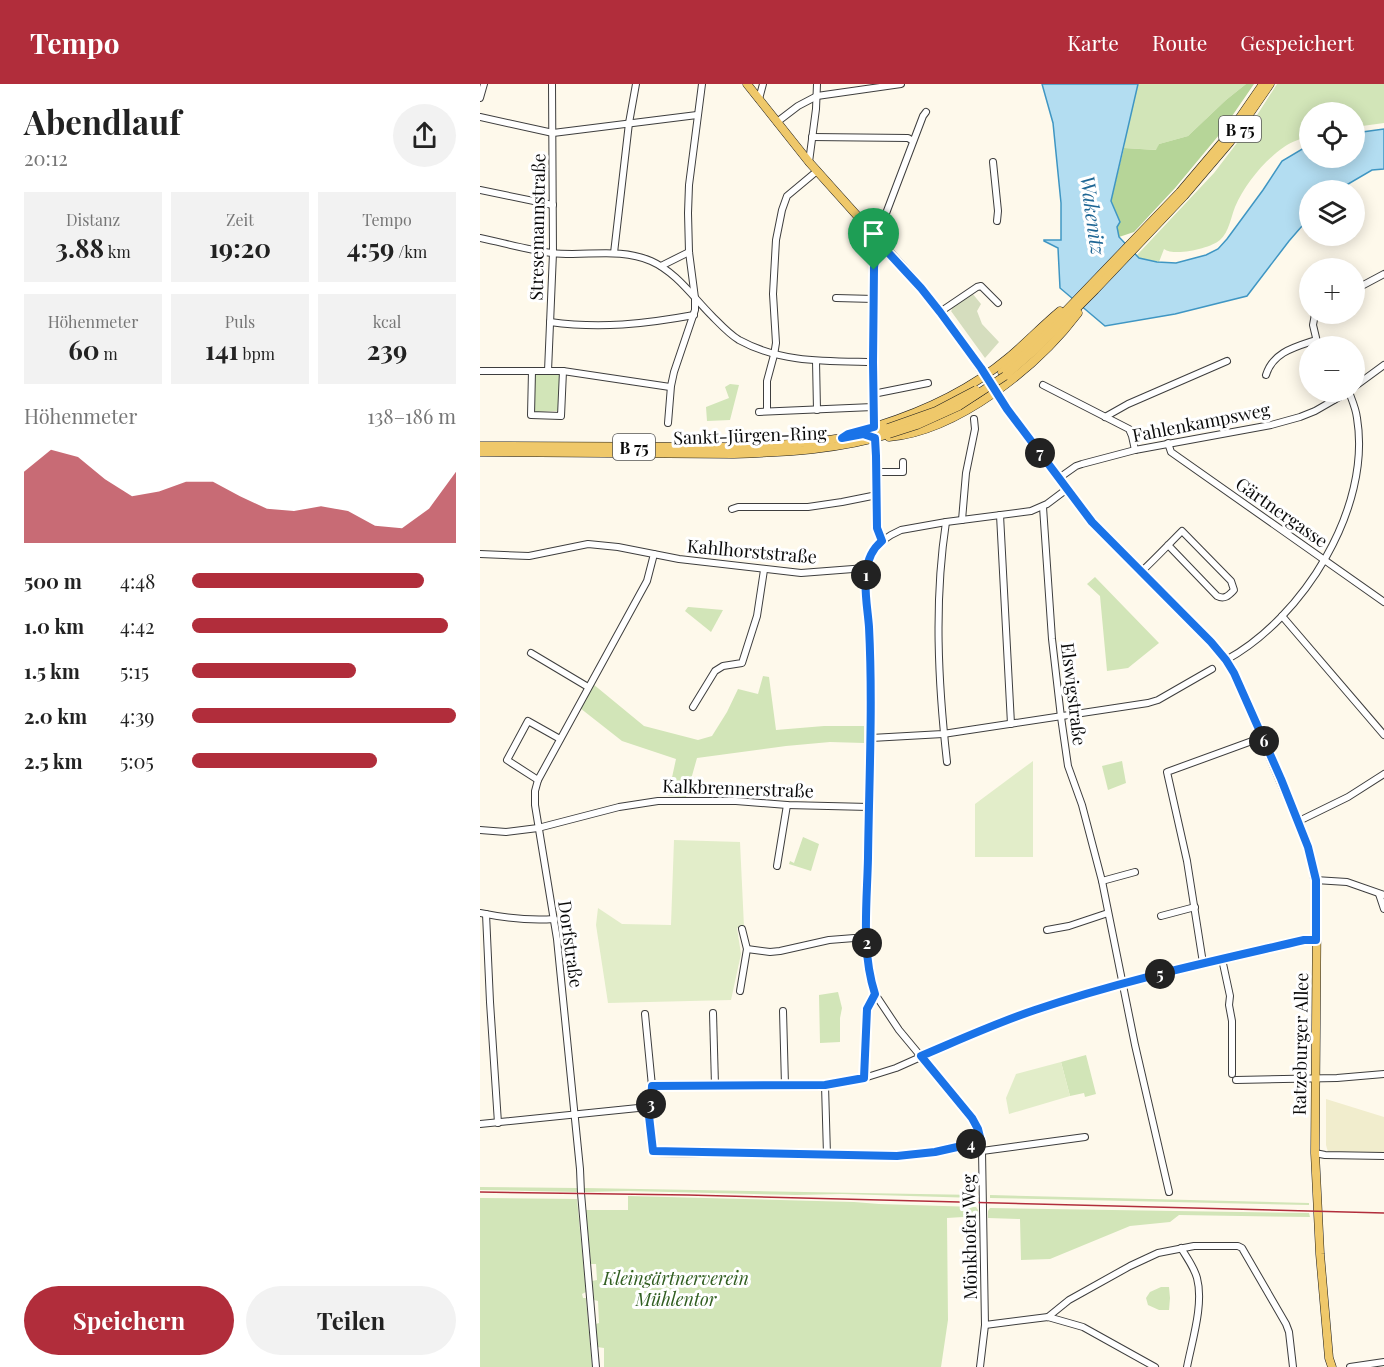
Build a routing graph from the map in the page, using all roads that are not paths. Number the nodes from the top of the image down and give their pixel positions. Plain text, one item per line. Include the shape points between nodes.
1 (484, 84) edge
2 (552, 84) edge
3 (636, 84) edge
4 (702, 84) edge
5 (747, 84) edge
6 (764, 84) edge
7 (817, 84) edge
8 (901, 84) edge
9 (1263, 84) edge
10 (1270, 84) edge
11 (879, 86) edge
12 (817, 96) junction
13 (480, 98) edge
14 (759, 99) junction
15 (926, 112) dead end
16 (698, 115) junction
17 (480, 117) edge
18 (777, 122) junction
19 (629, 123) junction
20 (553, 133) junction
21 (812, 137) junction
22 (913, 141) junction
23 (809, 162) junction
24 (993, 162) dead end
25 (817, 171) junction
26 (480, 190) edge
27 (553, 205) junction
28 (1158, 219) junction
29 (996, 221) dead end
30 (874, 236) junction
31 (480, 238) edge
32 (884, 248) junction
33 (689, 252) junction
34 (553, 253) junction
35 (614, 253) junction
36 (661, 266) junction
37 (1384, 274) edge
38 (1365, 284) edge
39 (1093, 287) junction
40 (696, 298) junction
41 (836, 298) dead end
42 (874, 299) junction
43 (999, 303) dead end
44 (940, 312) junction
45 (694, 315) junction
46 (550, 322) junction
47 (1299, 346) edge
48 (774, 354) junction
49 (816, 361) junction
50 (1227, 361) dead end
51 (873, 362) junction
52 (1384, 365) edge
53 (548, 370) junction
54 (480, 371) edge
55 (532, 371) junction
56 (563, 371) junction
57 (985, 375) junction
58 (1002, 375) junction
59 (1266, 375) dead end
60 (1365, 379) edge
61 (928, 383) dead end
62 (1043, 386) dead end
63 (670, 387) junction
64 (996, 392) junction
65 (873, 394) junction
66 (1330, 402) edge
67 (1353, 402) edge
68 (873, 407) junction
69 (817, 410) junction
70 (767, 411) junction
71 (759, 412) dead end
72 (1105, 417) junction
73 (974, 419) dead end
74 (668, 423) dead end
75 (874, 427) junction
76 (863, 434) junction
77 (883, 434) junction
78 (842, 438) junction
79 (1168, 443) junction
80 (480, 446) edge
81 (1135, 450) junction
82 (480, 453) edge
83 (903, 462) dead end
84 (876, 472) junction
85 (1059, 478) junction
86 (1067, 489) junction
87 (877, 495) junction
88 (1043, 507) junction
89 (732, 509) dead end
90 (1000, 516) junction
91 (962, 520) junction
92 (946, 522) junction
93 (882, 541) junction
94 (1168, 545) junction
95 (480, 554) edge
96 (654, 555) junction
97 (1324, 560) junction
98 (866, 568) junction
99 (764, 570) junction
100 (1141, 572) junction
101 (1384, 602) edge
102 (1282, 616) junction
103 (531, 653) dead end
104 (1226, 660) junction
105 (1212, 669) dead end
106 (588, 687) junction
107 (693, 707) dead end
108 (1061, 717) junction
109 (1011, 724) junction
110 (943, 734) junction
111 (1384, 735) edge
112 (1263, 737) junction
113 (871, 738) junction
114 (560, 739) junction
115 (947, 762) dead end
116 (1384, 774) edge
117 (538, 780) junction
118 (787, 805) junction
119 (869, 807) junction
120 (1299, 821) junction
121 (538, 828) junction
122 (480, 830) edge
123 (777, 866) dead end
124 (1135, 872) dead end
125 (1316, 880) junction
126 (1102, 881) junction
127 (1381, 895) edge
128 (1195, 907) junction
129 (1384, 909) edge
130 (1108, 913) junction
131 (483, 914) edge
132 (1161, 916) dead end
133 (554, 918) junction
134 (742, 929) dead end
135 (1047, 930) dead end
136 (867, 937) junction
137 (1316, 940) junction
138 (747, 949) junction
139 (1222, 959) junction
140 (1203, 963) junction
141 (1122, 983) junction
142 (740, 991) dead end
143 (875, 994) junction
144 (783, 1011) dead end
145 (713, 1013) dead end
146 (645, 1014) dead end
147 (921, 1056) junction
148 (1384, 1074) edge
149 (864, 1078) junction
150 (1315, 1079) junction
151 (715, 1085) junction
152 (785, 1085) junction
153 (825, 1085) junction
154 (652, 1086) junction
155 (648, 1107) junction
156 (575, 1114) junction
157 (480, 1124) edge
158 (498, 1124) junction
159 (1085, 1137) dead end
160 (981, 1141) junction
161 (982, 1151) junction
162 (1315, 1154) junction
163 (827, 1155) junction
164 (1384, 1156) edge
165 (1169, 1192) dead end
166 (1181, 1248) junction
167 (1048, 1317) junction
168 (985, 1325) junction
169 (1384, 1362) edge
170 (1150, 1366) edge
171 (596, 1367) edge
172 (980, 1367) edge
173 (1187, 1367) edge
174 (1293, 1367) edge
175 (1333, 1367) edge
176 (1350, 1367) edge

1 - 13 street
2 - 20 street, Stresemannstraße
3 - 19 street
4 - 16 street
5 - 14 main road, Ratzeburger Allee
6 - 14 street
7 - 12 street
8 - 11 street
9 - 28 main road, B 75 via 1225,139
10 - 28 main road, B 75 via 1199,180
11 - 12 street
12 - 18 street
12 - 21 street
14 - 18 main road, Ratzeburger Allee
15 - 22 street
16 - 19 street
16 - 33 street via 689,185
17 - 20 street
18 - 23 main road, Ratzeburger Allee
19 - 20 street
19 - 35 street
20 - 27 street, Stresemannstraße
21 - 22 street
21 - 23 street
22 - 30 street
23 - 25 main road, Ratzeburger Allee
24 - 29 street
25 - 30 main road, Ratzeburger Allee
25 - 48 street via 787,196 778,225 773,273
26 - 27 street
27 - 34 street, Stresemannstraße
28 - 39 main road, B 75
30 - 32 main road, Ratzeburger Allee
31 - 34 street
32 - 42 street via 875,261
32 - 44 main road, Ratzeburger Allee
33 - 36 street
33 - 40 street
34 - 35 street
34 - 46 street, Stresemannstraße
35 - 36 street
36 - 40 street
37 - 38 street
39 - 58 main road, B 75
39 - 58 main road via 1064,331 1043,352
40 - 45 street
40 - 48 street via 738,339
41 - 42 street
42 - 51 street
43 - 44 street via 981,286
44 - 57 main road, Ratzeburger Allee
45 - 46 street via 616,326
45 - 63 street
46 - 53 street, Stresemannstraße
47 - 59 street via 1281,354
48 - 49 street
48 - 70 street via 767,381
49 - 51 street
49 - 69 street
50 - 72 street
51 - 65 street
52 - 60 street
53 - 55 street
53 - 56 street
54 - 55 street
55 - 56 street via 531,415 561,416
56 - 63 street
57 - 58 main road
57 - 64 main road, Ratzeburger Allee
57 - 75 main road via 933,406
58 - 64 main road
58 - 77 main road, Sankt-Jürgen-Ring / B 75, bridge
61 - 65 street
62 - 72 street
63 - 74 street
64 - 77 main road via 924,429 892,436
64 - 85 main road, Ratzeburger Allee
65 - 68 street
66 - 79 street, Fahlenkampsweg via 1300,417 1271,425
67 - 97 street via 1358,426 1358,464 1344,519
68 - 69 street
68 - 75 street
69 - 70 street
70 - 71 street
72 - 81 street via 1129,429
73 - 91 street
75 - 78 main road
76 - 77 main road, Sankt-Jürgen-Ring / B 75
76 - 77 main road
76 - 78 main road, Sankt-Jürgen-Ring / B 75
77 - 82 main road, Sankt-Jürgen-Ring / B 75 via 820,448 744,453
77 - 84 street
78 - 80 main road, Sankt-Jürgen-Ring / B 75 via 732,447
79 - 81 street, Fahlenkampsweg
79 - 97 street, Gärtnergasse via 1171,452
81 - 85 street, Fahlenkampsweg via 1082,464
83 - 84 street via 903,472
84 - 87 street
85 - 86 main road, Ratzeburger Allee
86 - 88 street
86 - 100 main road, Ratzeburger Allee via 1092,522
87 - 89 street via 808,507
87 - 93 street via 877,528
88 - 90 street
88 - 108 street, Elswigstraße
90 - 91 street
90 - 109 street
91 - 92 street
92 - 93 street via 901,530
92 - 110 street via 937,622
93 - 98 street via 871,552
94 - 94 street via 1182,531 1231,581 1234,590 1226,597 1217,596
94 - 100 street
95 - 96 street, Kahlhorststraße via 529,556 588,544
96 - 99 street, Kahlhorststraße
96 - 106 street, Dorfstraße via 647,581
97 - 101 street, Gärtnergasse
97 - 102 street via 1304,592
98 - 99 street, Kahlhorststraße via 811,574
98 - 113 street, Mönkhofer Weg
99 - 107 street via 757,616 742,663 715,671
100 - 104 main road, Ratzeburger Allee
102 - 104 street via 1264,635
102 - 111 street
103 - 106 street
104 - 112 main road, Ratzeburger Allee
105 - 108 street via 1148,704
106 - 114 street, Dorfstraße
108 - 109 street
108 - 126 street, Elswigstraße via 1068,766
109 - 110 street
110 - 113 street
110 - 115 street
112 - 120 main road, Ratzeburger Allee
112 - 128 street via 1167,772
113 - 119 street, Mönkhofer Weg
114 - 117 street, Dorfstraße
114 - 117 street via 528,721 507,760
116 - 120 street
117 - 121 street, Dorfstraße
118 - 119 street, Kalkbrennerstraße
118 - 121 street, Kalkbrennerstraße via 648,802
118 - 123 street
119 - 136 street, Mönkhofer Weg
120 - 125 main road, Ratzeburger Allee
121 - 122 street, Kalkbrennerstraße
121 - 133 street, Dorfstraße
124 - 126 street
125 - 127 street via 1347,882
125 - 137 main road, Ratzeburger Allee
126 - 130 street, Elswigstraße
127 - 129 street
128 - 132 street
128 - 140 street
130 - 135 street
130 - 141 street, Elswigstraße
131 - 133 street
131 - 158 street
133 - 156 street, Dorfstraße
134 - 138 street
136 - 138 street via 829,940 780,951
136 - 143 street, Mönkhofer Weg
137 - 139 street
137 - 150 main road, Ratzeburger Allee
138 - 142 street
139 - 140 street
139 - 150 street via 1230,996 1234,1077
140 - 141 street
141 - 147 street via 1032,1010
141 - 165 street, Elswigstraße
143 - 147 street, Mönkhofer Weg
143 - 149 street via 867,1009
144 - 152 street
145 - 151 street
146 - 154 street
147 - 149 street
147 - 160 street, Mönkhofer Weg via 972,1118
148 - 150 street
149 - 153 street
150 - 162 main road, Ratzeburger Allee
151 - 152 street
151 - 154 street
152 - 153 street
153 - 163 street
154 - 155 street
155 - 156 street
155 - 163 street via 653,1151
156 - 158 street
156 - 171 street, Dorfstraße
157 - 158 street
159 - 161 street
160 - 161 street, Mönkhofer Weg
160 - 163 street via 897,1156
161 - 168 street, Mönkhofer Weg
162 - 164 street
162 - 175 main road, Ratzeburger Allee
166 - 167 street via 1142,1260 1069,1300
166 - 173 street via 1193,1267 1198,1289
166 - 174 street via 1242,1248 1288,1327
167 - 168 street
167 - 170 street via 1083,1327
168 - 172 street, Mönkhofer Weg
169 - 176 street

